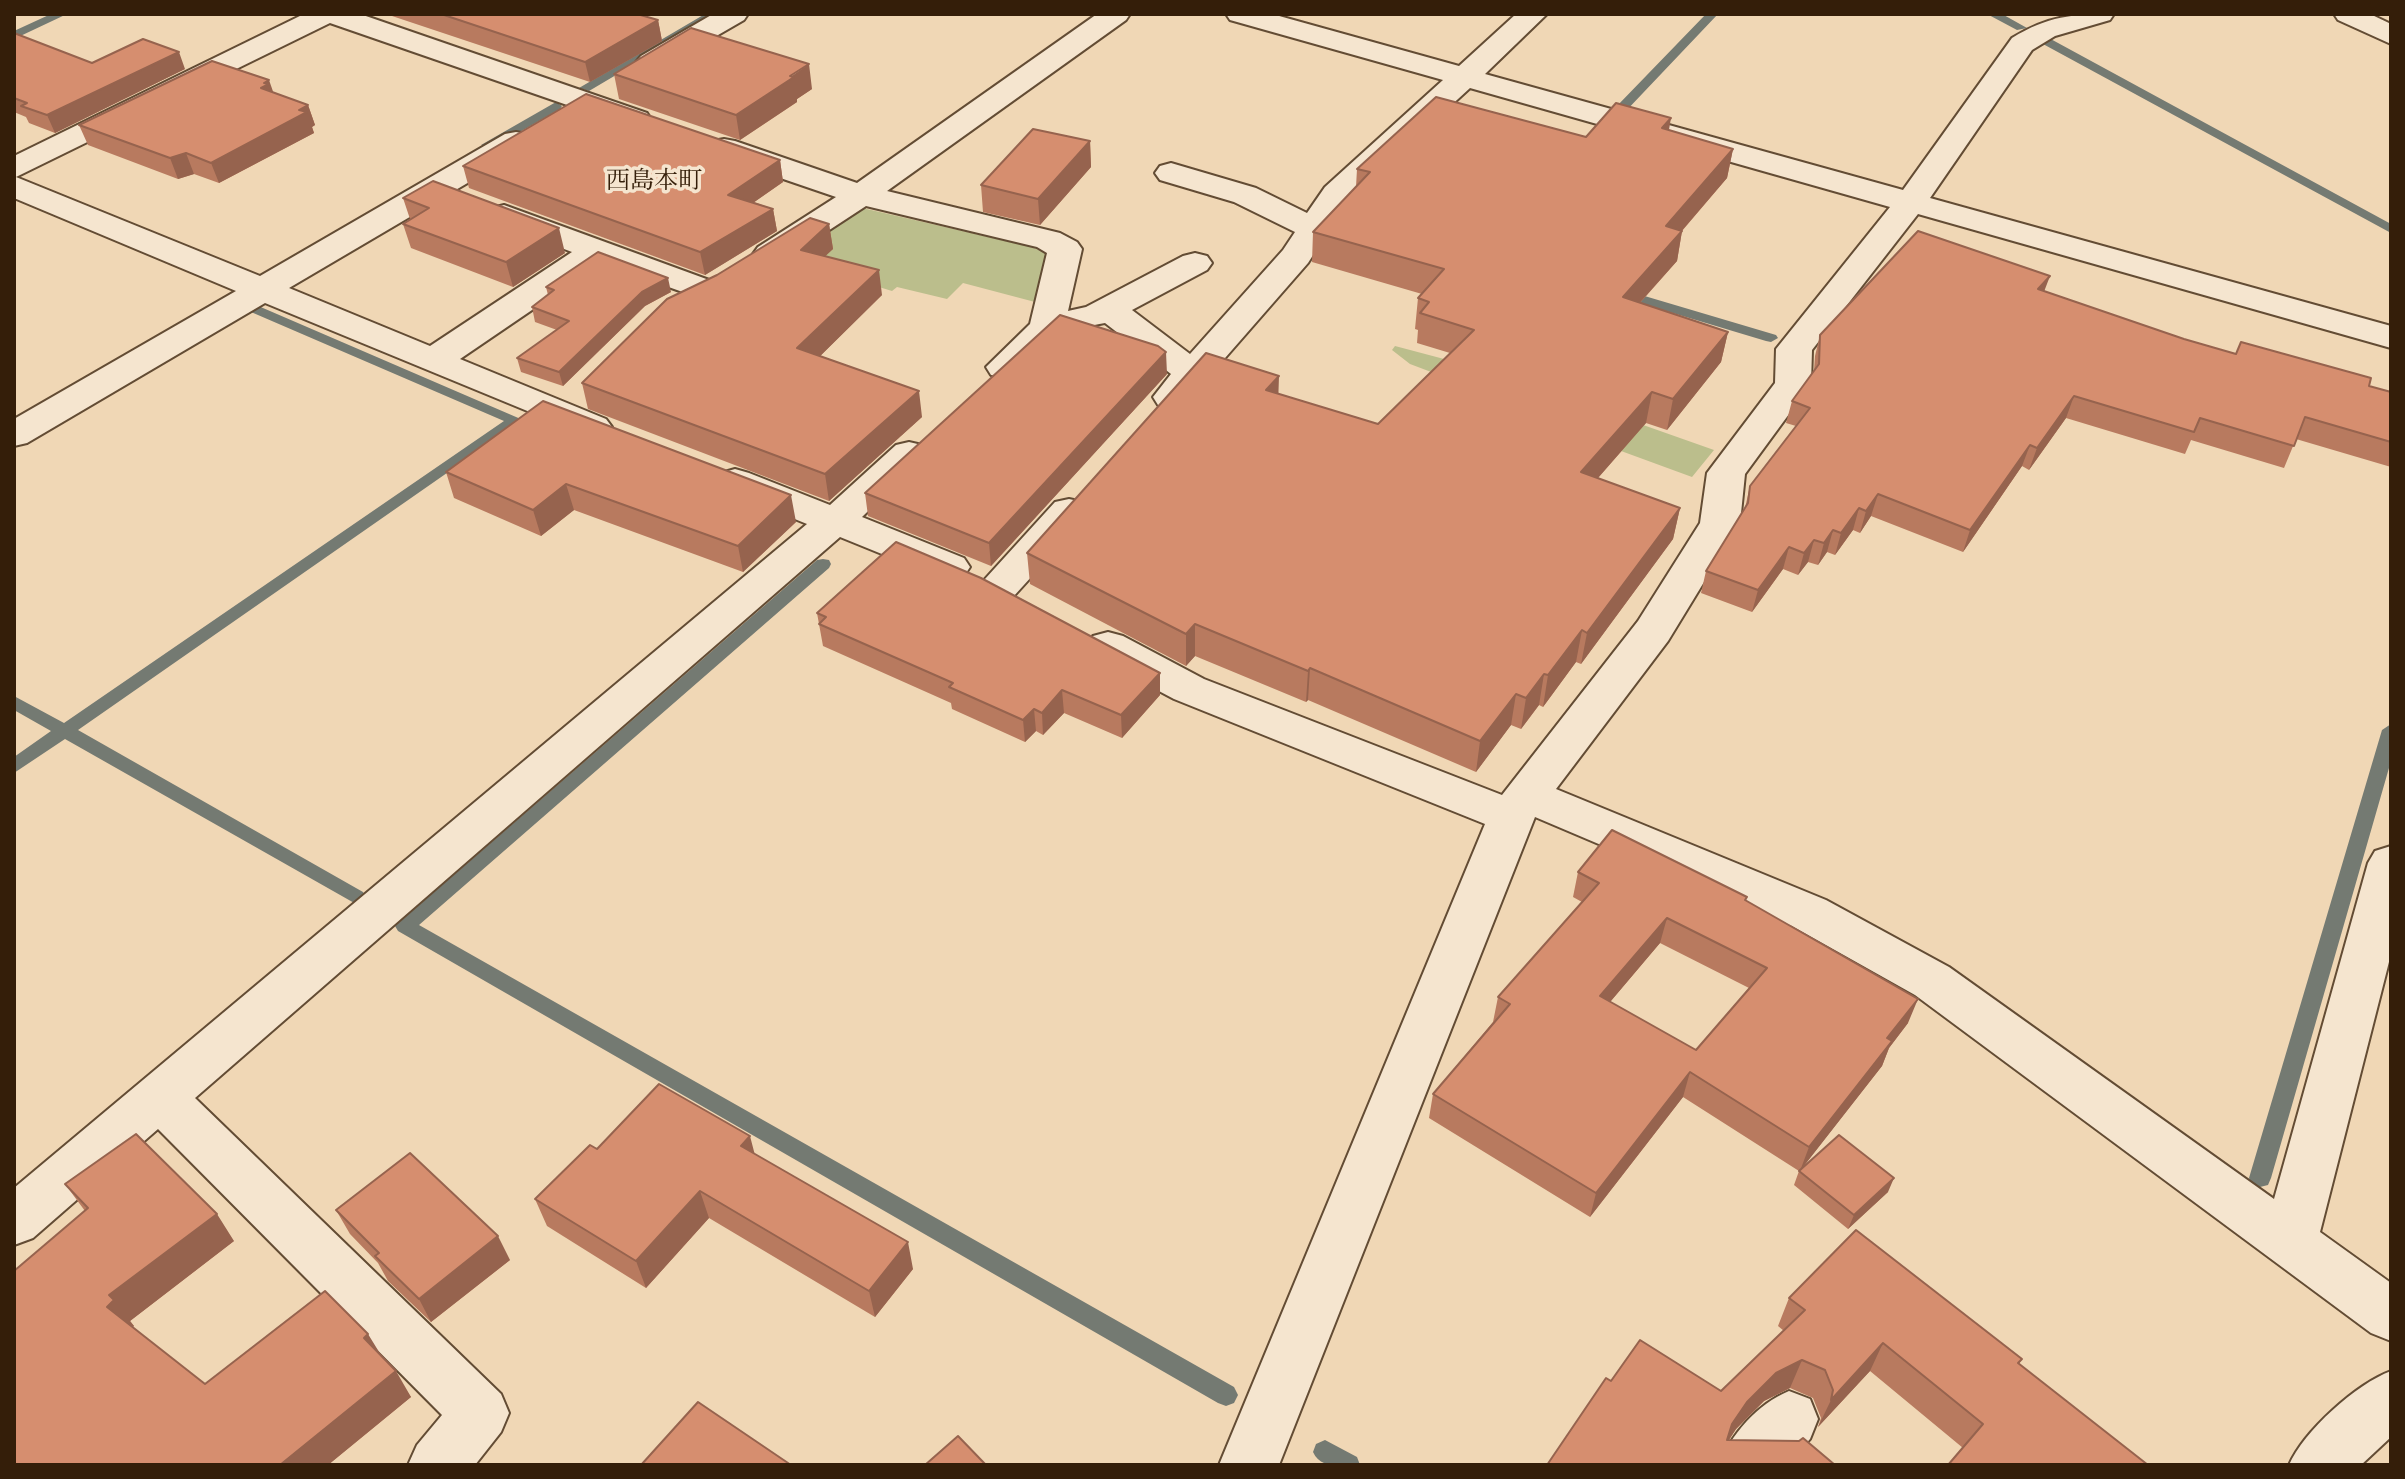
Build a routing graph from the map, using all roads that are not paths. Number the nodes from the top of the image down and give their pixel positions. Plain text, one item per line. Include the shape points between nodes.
1 (329, 14) edge
2 (734, 14) edge
3 (1116, 14) edge
4 (1240, 14) edge
5 (1533, 14) edge
6 (2100, 14) edge
7 (2348, 14) edge
8 (2391, 35) edge
9 (1463, 78) junction
10 (607, 88) junction
11 (14, 168) edge
12 (1171, 173) dead end
13 (14, 186) edge
14 (434, 189) junction
15 (861, 195) junction
16 (1910, 203) junction
17 (1314, 229) junction
18 (597, 250) junction
19 (1195, 263) dead end
20 (728, 279) junction
21 (262, 290) junction
22 (1108, 308) junction
23 (671, 309) edge
24 (1047, 327) junction
25 (2391, 337) edge
26 (432, 361) junction
27 (1192, 373) junction
28 (977, 391) edge
29 (1151, 419) edge
30 (930, 434) edge
31 (14, 435) edge
32 (632, 442) edge
33 (705, 470) edge
34 (1091, 486) edge
35 (836, 520) junction
36 (999, 588) junction
37 (1518, 805) junction
38 (2391, 863) edge
39 (160, 1097) junction
40 (14, 1221) edge
41 (2290, 1241) junction
42 (2391, 1315) edge
43 (2391, 1398) edge
44 (1789, 1419) dead end
45 (1252, 1464) edge
46 (438, 1465) edge
47 (1748, 1465) edge
48 (2319, 1465) edge

1 - 10 street
1 - 11 street
2 - 10 street
3 - 15 street
4 - 9 street
5 - 9 street
6 - 16 street via 2045,30 2022,44
7 - 8 street
9 - 16 street
9 - 17 street via 1336,194
10 - 14 street
10 - 15 street via 687,136
12 - 17 street via 1245,195
13 - 21 street
14 - 18 street
14 - 21 street
15 - 20 street
15 - 24 street via 1048,240 1065,249
16 - 25 street
16 - 37 street via 1794,349 1793,384 1726,473 1720,523 1653,631
17 - 27 street
18 - 20 street
18 - 26 street
19 - 22 street
20 - 23 street
21 - 26 street
21 - 31 street
22 - 24 street
22 - 27 street
24 - 28 street
26 - 32 street via 570,403
27 - 29 street
30 - 35 street
33 - 35 street
34 - 36 street
35 - 36 street
35 - 39 street
36 - 37 street via 1189,689
37 - 41 street via 1809,913 1932,981
37 - 45 street
38 - 41 street
39 - 40 street
39 - 46 street via 480,1413
41 - 42 street
43 - 48 street
44 - 47 street

